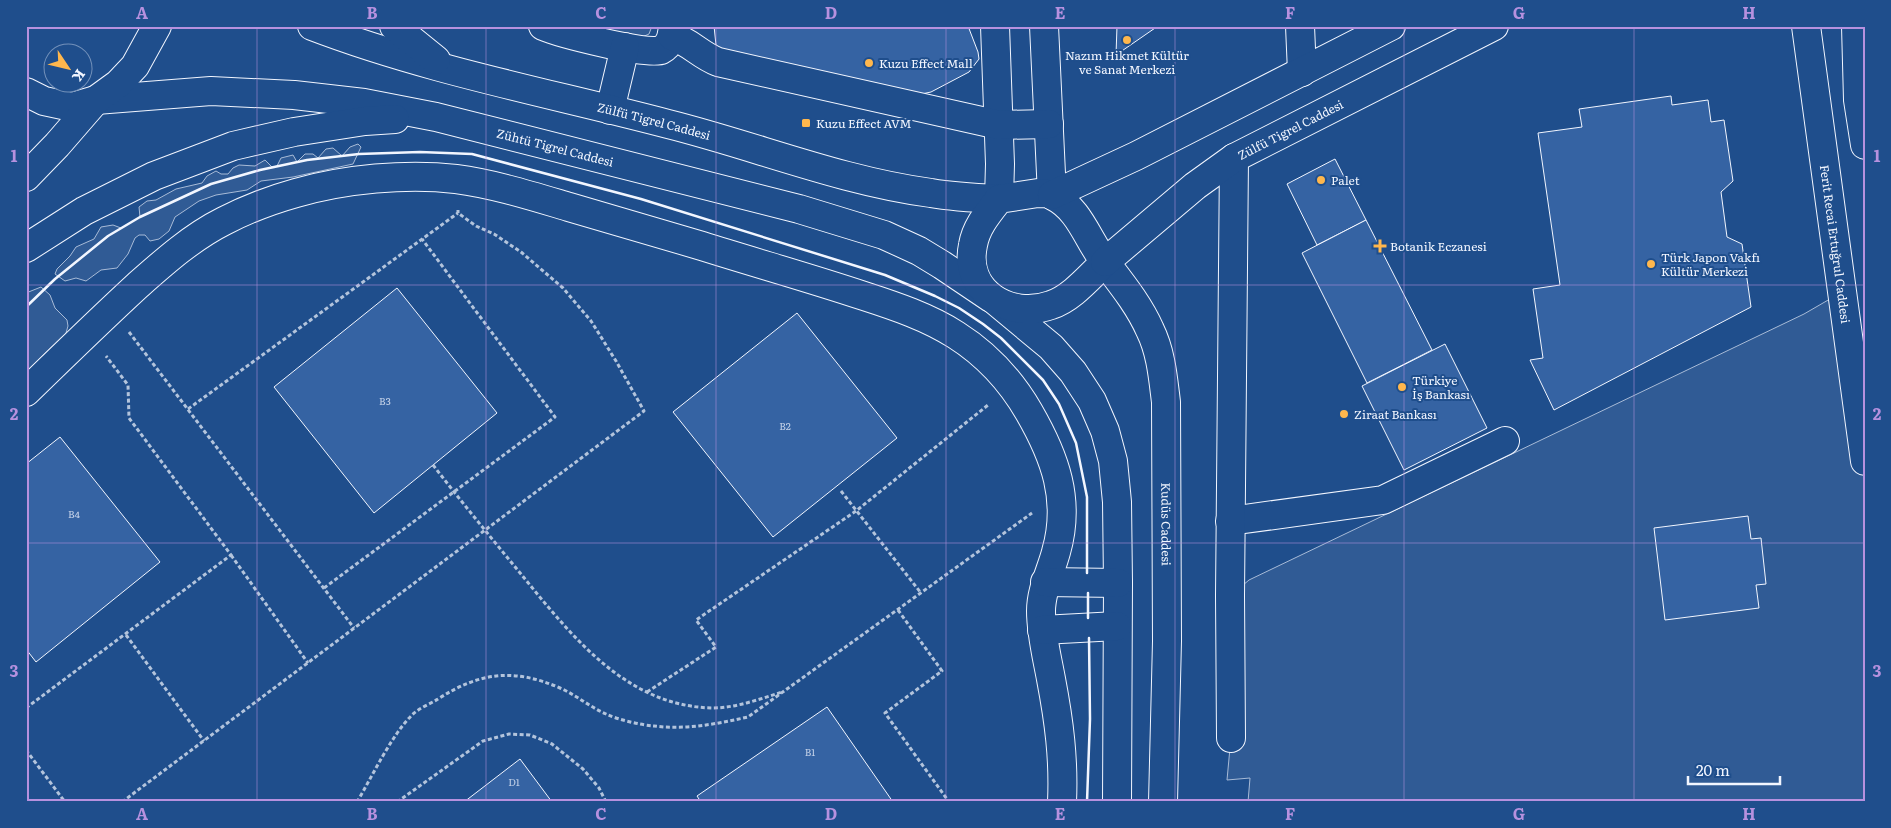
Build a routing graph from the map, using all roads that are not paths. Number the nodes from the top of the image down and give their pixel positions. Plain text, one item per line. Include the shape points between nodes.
1 (157, 26) edge
2 (312, 26) edge
3 (394, 26) edge
4 (543, 26) edge
5 (995, 26) edge
6 (1044, 26) edge
7 (1300, 26) edge
8 (1391, 26) edge
9 (1494, 26) edge
10 (1806, 26) edge
11 (1856, 26) edge
12 (672, 31) edge
13 (625, 47) junction
14 (445, 68) junction
15 (1302, 72) junction
16 (26, 92) edge
17 (96, 100) junction
18 (610, 110) junction
19 (431, 116) junction
20 (999, 124) junction
21 (1049, 124) junction
22 (1865, 145) edge
23 (1234, 158) junction
24 (26, 177) edge
25 (1052, 195) junction
26 (998, 199) junction
27 (26, 248) edge
28 (1104, 262) junction
29 (991, 298) junction
30 (26, 392) edge
31 (1505, 441) dead end
32 (1865, 461) edge
33 (1230, 521) junction
34 (1045, 582) junction
35 (1118, 583) junction
36 (1117, 626) junction
37 (1042, 630) junction
38 (1231, 738) dead end
39 (1062, 802) edge
40 (1117, 802) edge
41 (1163, 802) edge

1 - 17 main road via 135,66
2 - 14 main road, Zülfü Tigrel Caddesi via 358,44
3 - 14 main road
4 - 13 main road
5 - 20 main road
6 - 21 main road
7 - 15 main road
8 - 15 main road
9 - 23 main road, Zülfü Tigrel Caddesi
10 - 32 main road, Ferit Recai Ertuğrul Caddesi
11 - 22 main road via 1858,100
12 - 13 main road via 668,44 661,50
12 - 20 main road via 698,52 718,62
13 - 18 main road
14 - 18 main road, Zülfü Tigrel Caddesi
15 - 25 main road
16 - 17 main road via 44,101 72,107
17 - 19 main road, Zühtü Tigrel Caddesi via 211,91 294,95 364,103
17 - 24 main road
18 - 26 main road, Zülfü Tigrel Caddesi via 878,183 930,193
19 - 27 main road via 365,121 233,146 154,176 84,211
19 - 29 main road, Zühtü Tigrel Caddesi via 799,209 884,235 935,260
20 - 21 main road
20 - 26 main road
21 - 25 main road
23 - 28 main road, Zülfü Tigrel Caddesi
23 - 33 main road
25 - 26 main road via 1038,193
25 - 28 main road via 1084,227
26 - 29 main road via 978,229 973,246 972,272
28 - 29 main road via 1083,283 1053,304 1041,308 1023,309
28 - 41 main road, Kudüs Caddesi via 1136,304 1151,331 1166,402
29 - 35 main road via 1063,359 1092,401 1113,461
30 - 34 main road via 86,332 162,264 223,221 300,192 354,182 456,179 530,195 834,286 903,309 953,332 978,350 1012,386 1050,454 1061,492 1063,519
31 - 33 main road via 1383,500
33 - 38 main road
34 - 35 main road
34 - 37 main road
35 - 36 main road
36 - 37 main road
36 - 40 main road
37 - 39 main road via 1062,746

